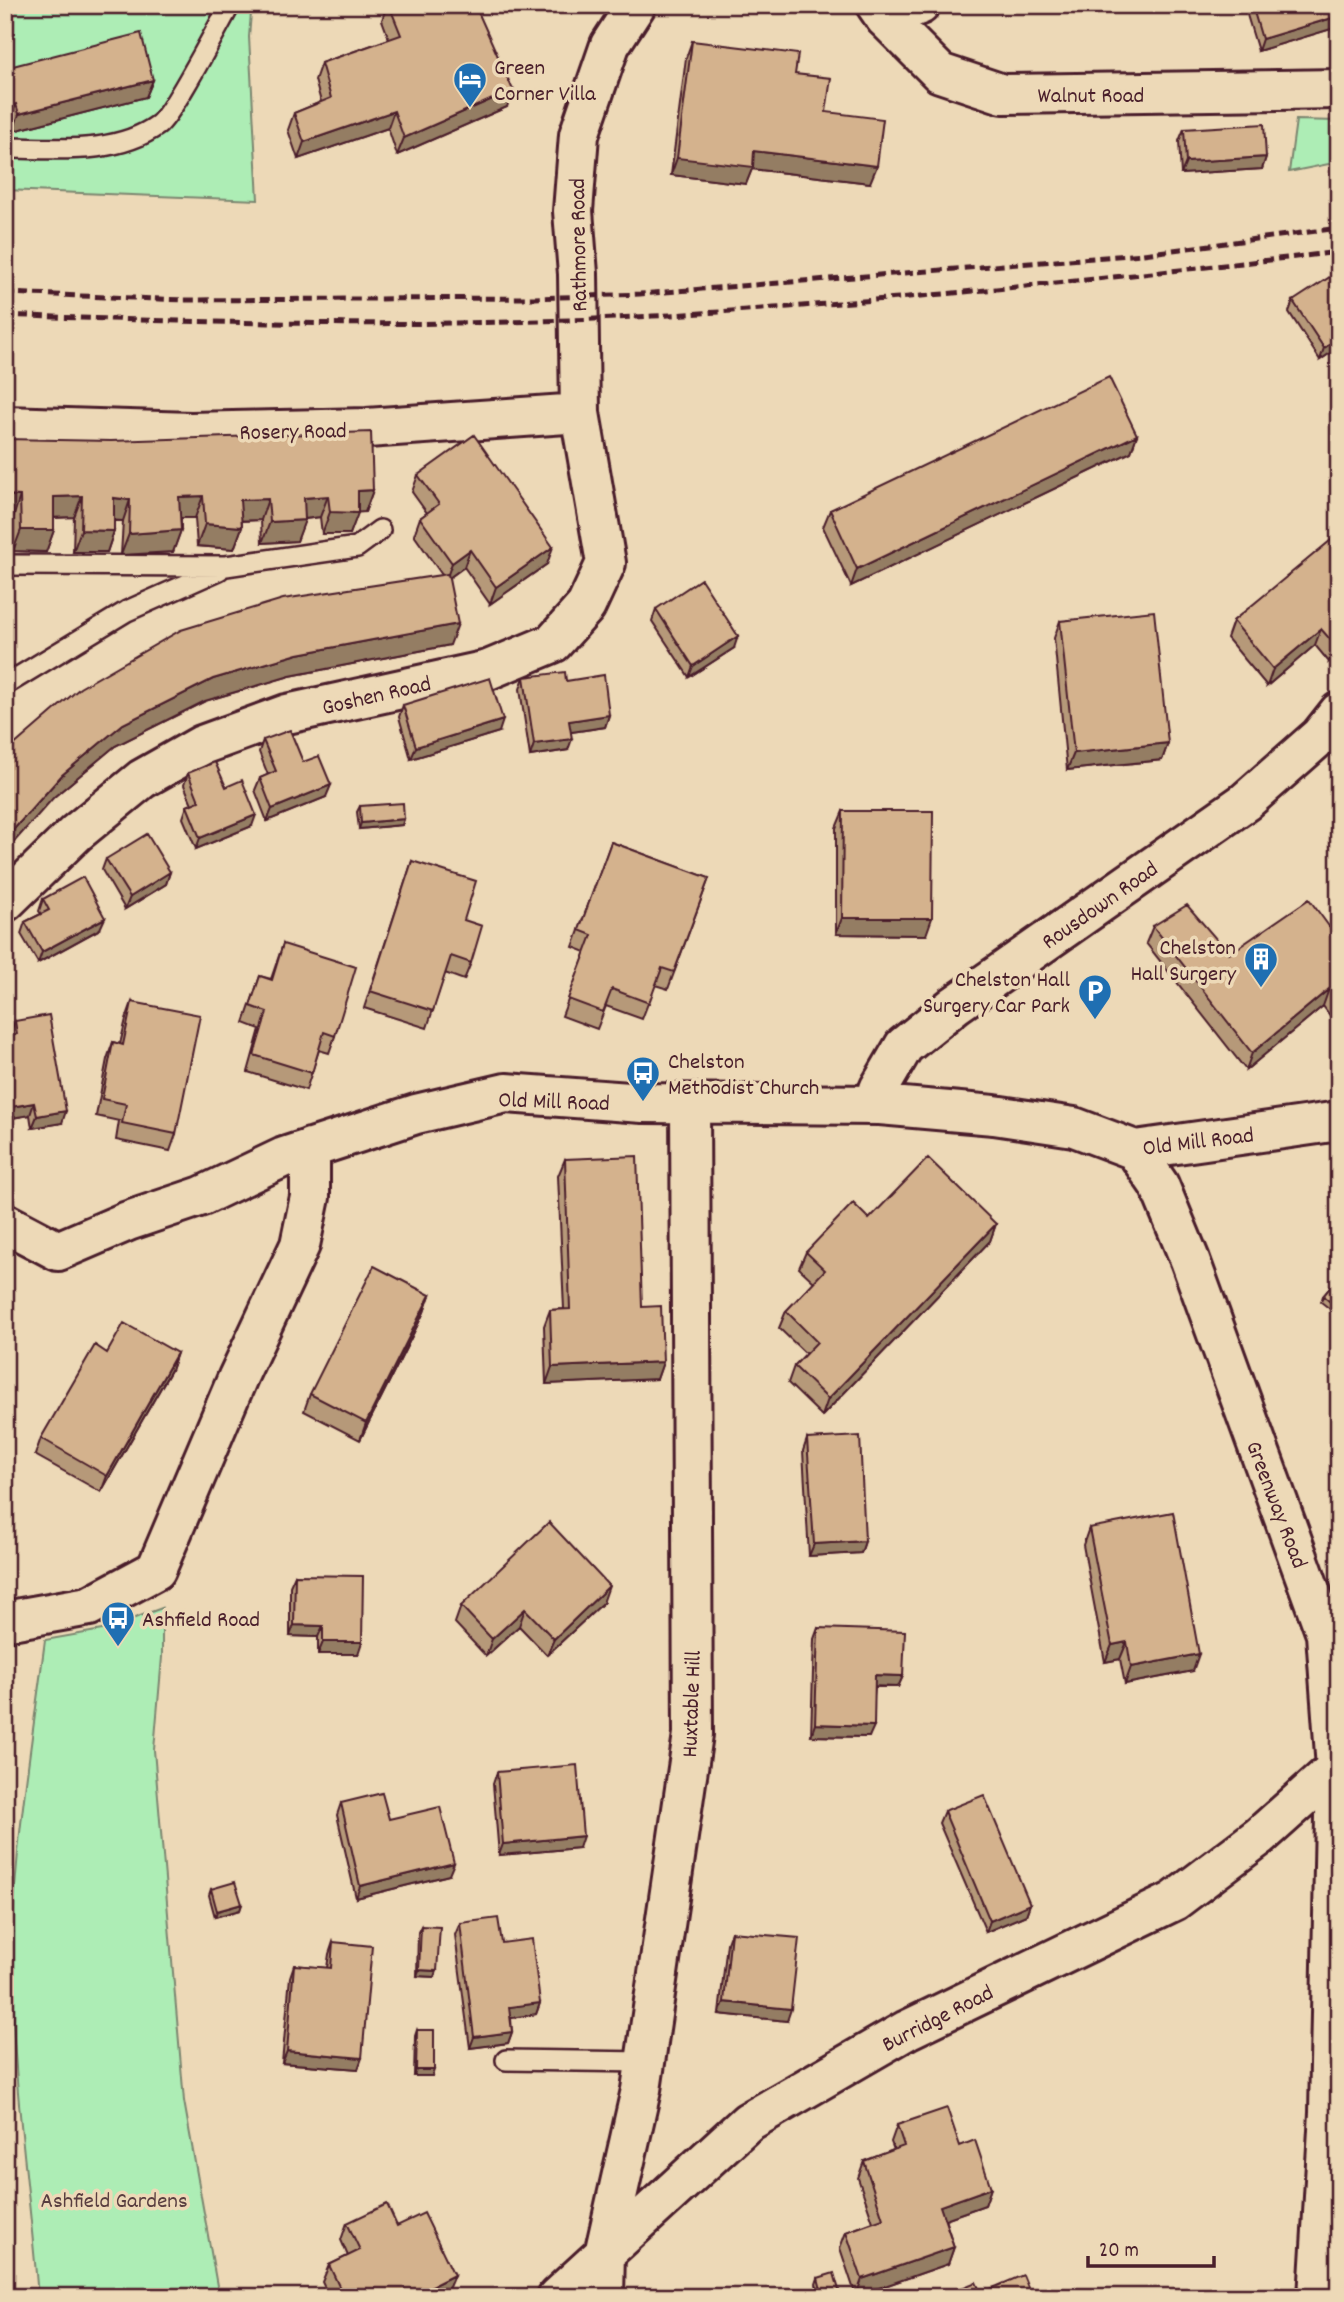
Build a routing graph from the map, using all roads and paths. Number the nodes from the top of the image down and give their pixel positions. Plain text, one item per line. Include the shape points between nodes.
1 (230, 5) edge
2 (636, 5) edge
3 (920, 5) edge
4 (881, 12) edge
5 (1339, 89) edge
6 (5, 148) edge
7 (580, 413) junction
8 (5, 426) edge
9 (380, 530) dead end
10 (5, 565) edge
11 (226, 566) junction
12 (5, 685) edge
13 (1335, 727) edge
14 (5, 902) edge
15 (690, 1104) junction
16 (880, 1105) junction
17 (1339, 1121) edge
18 (310, 1148) junction
19 (1135, 1150) junction
20 (5, 1223) edge
21 (5, 1621) edge
22 (1337, 1768) edge
23 (506, 2060) dead end
24 (646, 2062) junction
25 (605, 2250) junction
26 (557, 2297) edge
27 (604, 2297) edge
28 (1318, 2297) edge

1 - 6 lane via 160,124 134,139 83,148
2 - 7 street, Rathmore Road via 610,45 579,135 573,211
3 - 4 street
4 - 5 street, Walnut Road via 940,73 1003,94
7 - 8 street, Rosery Road via 367,428 205,432
7 - 14 street, Goshen Road via 606,563 586,606 553,643 488,670 286,714 202,745 132,787 76,832
9 - 11 lane via 357,547
10 - 11 lane
11 - 12 lane via 127,611
13 - 16 street, Rousdown Road via 1245,802 955,1005 904,1046 879,1089
15 - 16 street, Old Mill Road
15 - 18 street, Old Mill Road via 506,1093 416,1114
15 - 24 street, Huxtable Hill via 693,1734
16 - 19 street, Old Mill Road via 1074,1127
17 - 19 street, Old Mill Road
18 - 20 street, Old Mill Road via 58,1251
18 - 21 street via 310,1197 300,1245 156,1570 89,1606
19 - 22 street, Greenway Road via 1159,1185 1190,1261 1326,1634
22 - 25 street, Burridge Road via 1260,1836 1174,1902 907,2030 748,2122
22 - 28 street, Greenway Road via 1329,2113
23 - 24 lane
24 - 25 street, Huxtable Hill
25 - 26 street, Burridge Road
25 - 27 street, Huxtable Hill

